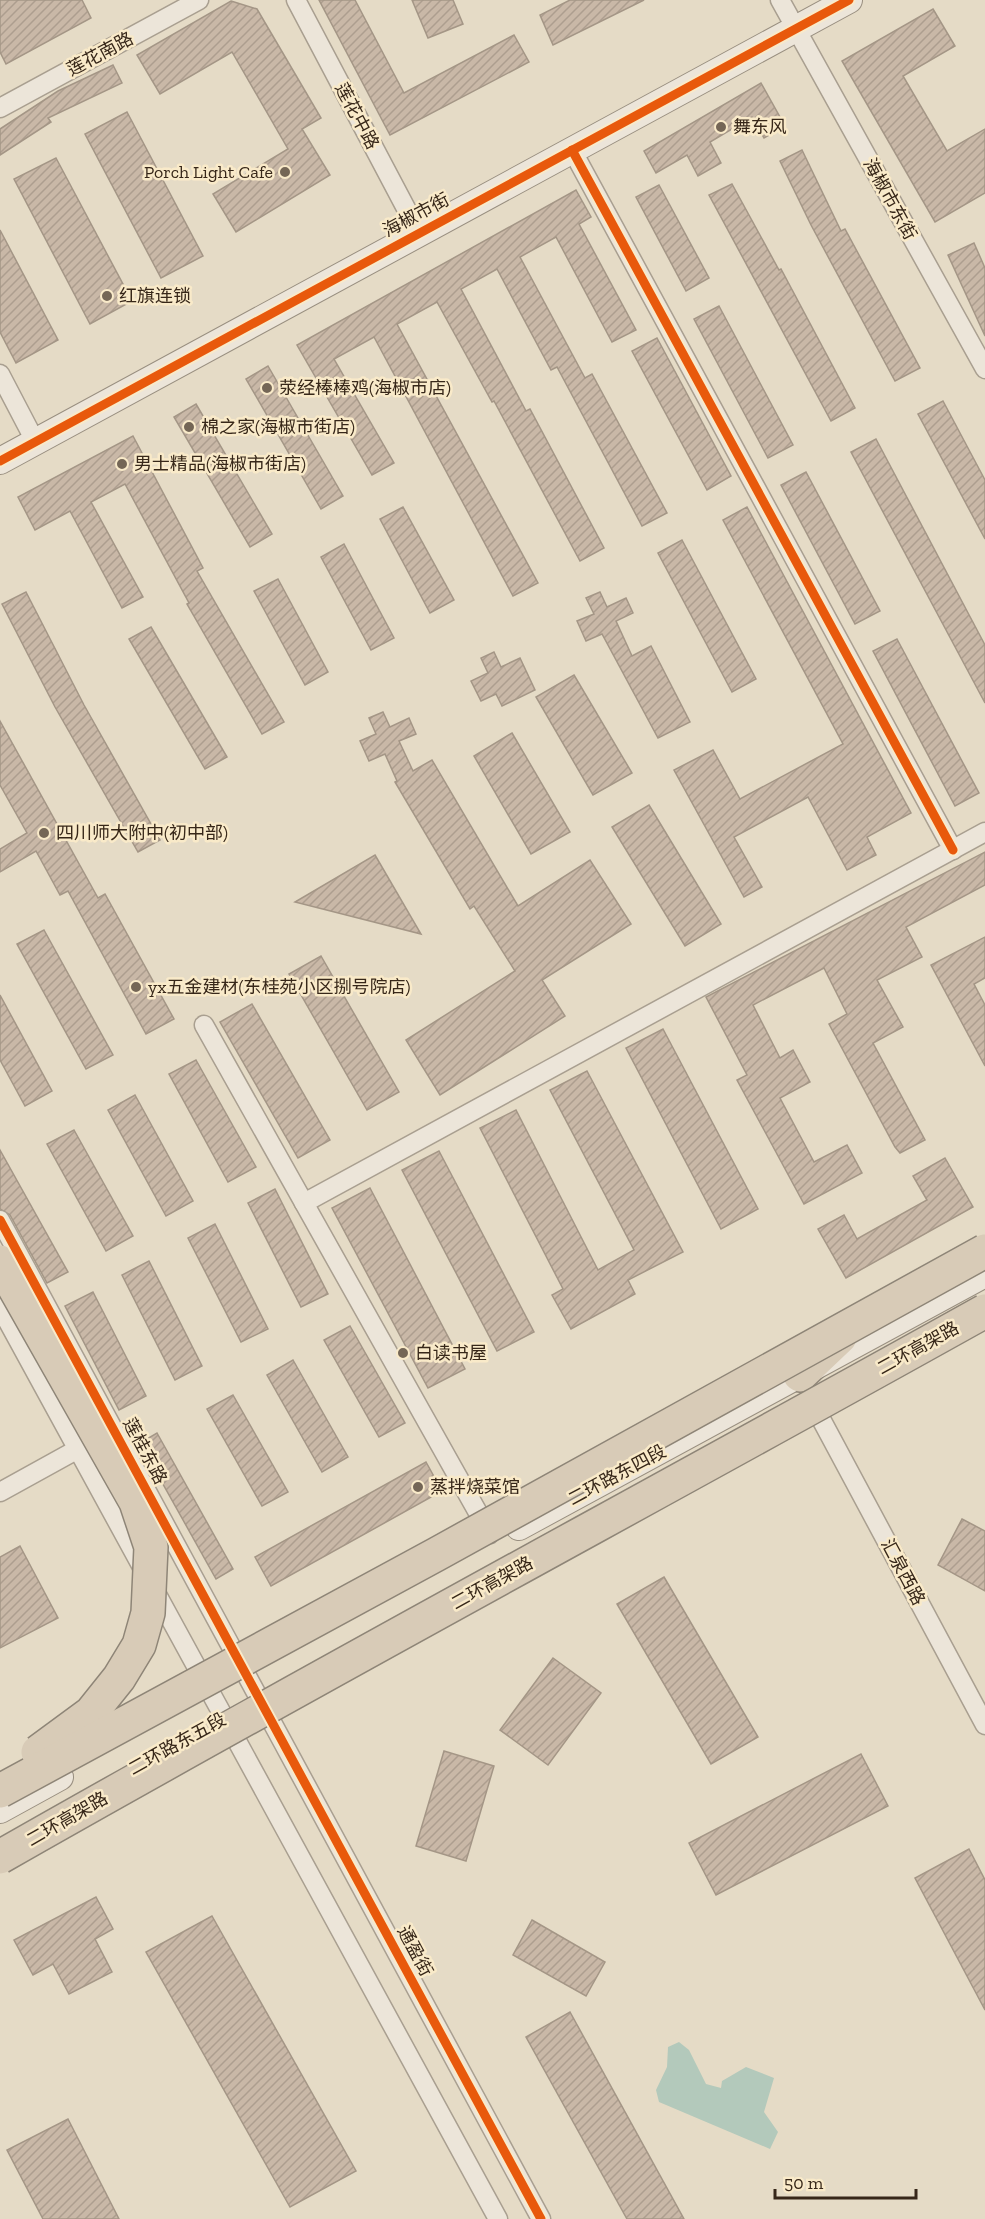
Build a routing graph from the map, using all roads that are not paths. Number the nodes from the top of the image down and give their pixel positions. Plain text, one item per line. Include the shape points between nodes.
1 (199, 0) edge
2 (296, 0) edge
3 (780, 0) edge
4 (849, 0) edge
5 (795, 29) junction
6 (0, 108) edge
7 (572, 150) junction
8 (419, 233) junction
9 (985, 369) edge
10 (0, 374) edge
11 (35, 441) junction
12 (0, 461) edge
13 (985, 832) edge
14 (953, 850) junction
15 (204, 1025) dead end
16 (304, 1203) junction
17 (0, 1220) edge
18 (985, 1235) edge
19 (969, 1252) edge
20 (0, 1262) edge
21 (985, 1274) edge
22 (0, 1307) edge
23 (982, 1325) edge
24 (800, 1375) junction
25 (820, 1411) junction
26 (78, 1449) junction
27 (0, 1492) edge
28 (494, 1540) junction
29 (246, 1672) junction
30 (212, 1692) junction
31 (260, 1698) junction
32 (225, 1717) junction
33 (985, 1725) edge
34 (0, 1780) edge
35 (0, 1791) edge
36 (0, 1810) edge
37 (0, 1842) edge
38 (0, 1857) edge
39 (498, 2219) edge
40 (541, 2219) edge

1 - 6 street, 莲花南路
2 - 8 street, 莲花中路
3 - 5 street, 海椒市东街
4 - 5 main road, 海椒市街
5 - 7 main road, 海椒市街
5 - 9 street, 海椒市东街
7 - 8 main road, 海椒市街
7 - 14 street
8 - 11 main road, 海椒市街
10 - 11 street
11 - 12 main road, 海椒市街
13 - 14 street
14 - 16 street
15 - 16 street
16 - 28 street
17 - 29 street, 莲桂东路
18 - 19 highway
19 - 24 highway via 890,1288
19 - 35 highway, bridge via 437,1554
20 - 34 highway, bridge via 136,1502 151,1547 148,1612 139,1646 119,1678 91,1713
21 - 24 main road, 二环路东四段
22 - 26 street
23 - 25 highway, 二环高架路, bridge
24 - 28 main road, 二环路东四段
25 - 31 main road
25 - 33 street, 汇泉西路
25 - 38 highway, 二环高架路, bridge via 216,1734
26 - 27 street
26 - 30 street
28 - 29 main road, 二环路东四段
29 - 30 main road, 二环路东五段
29 - 31 street, 莲桂东路
30 - 32 street
30 - 36 main road, 二环路东五段
31 - 32 main road, 二环路东五段
31 - 40 street, 通盈街
32 - 37 main road, 二环路东五段
32 - 39 street

